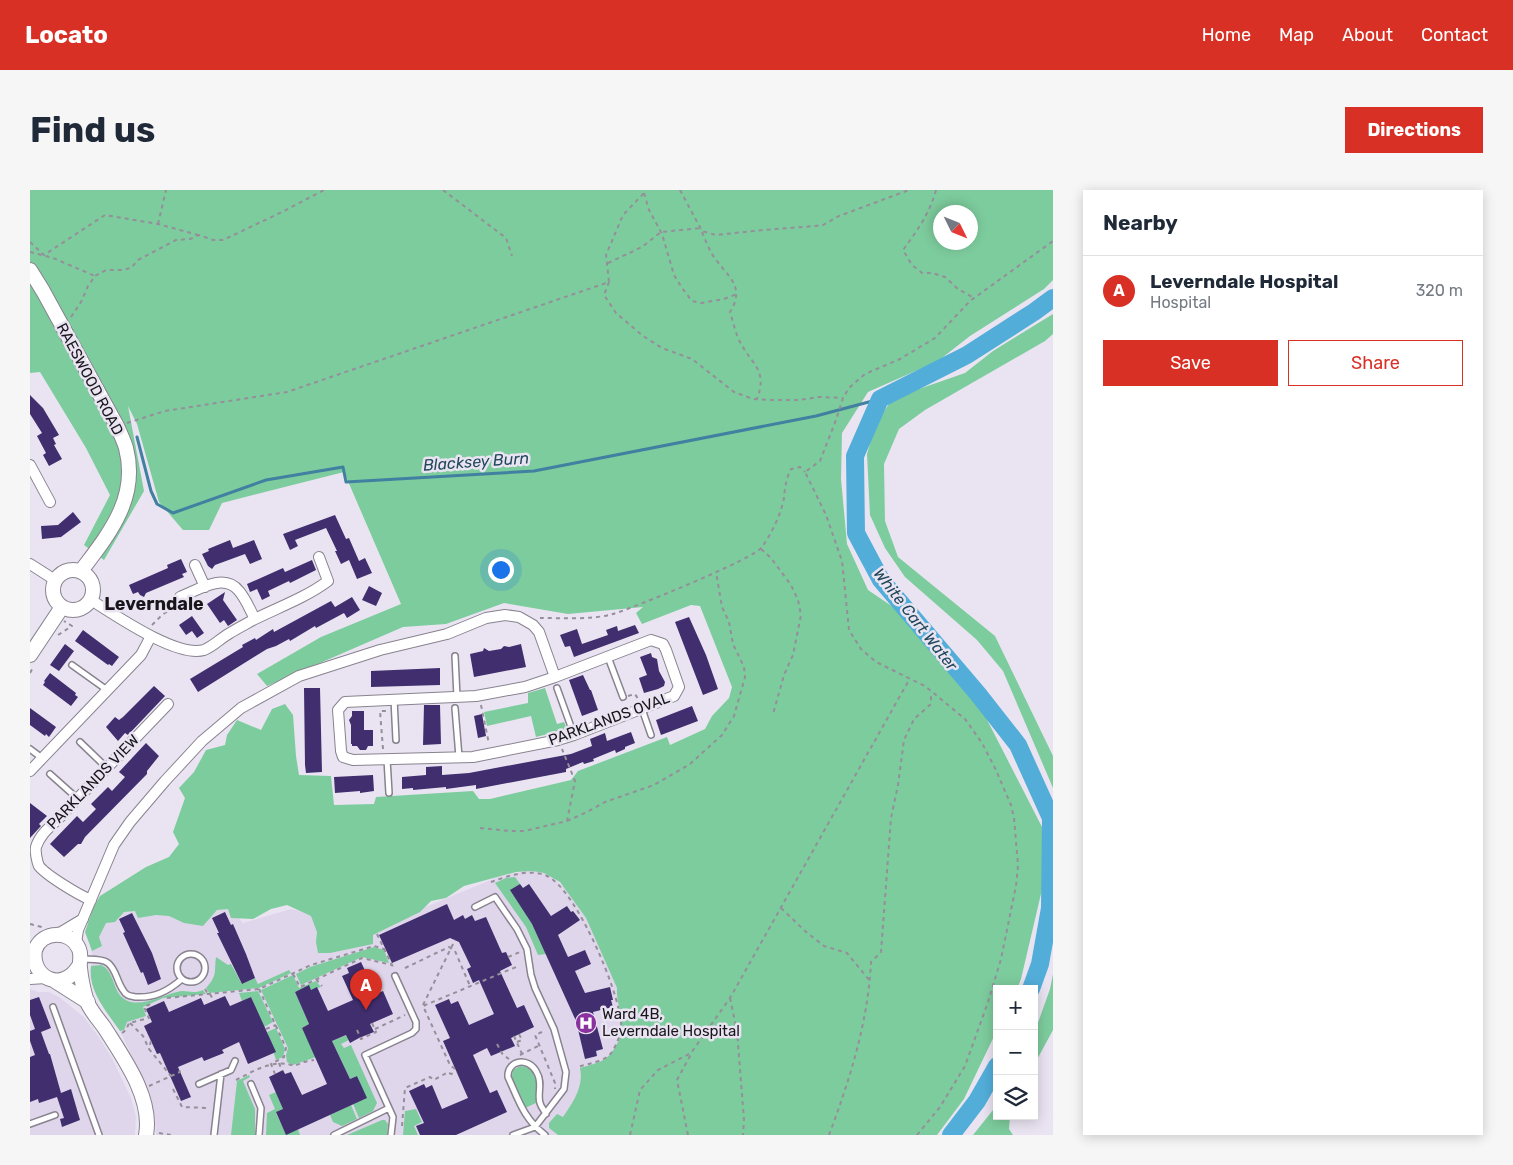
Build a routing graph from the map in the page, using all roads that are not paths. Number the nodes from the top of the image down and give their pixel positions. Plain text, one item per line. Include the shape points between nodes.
1 (30, 270) edge
2 (30, 465) edge
3 (50, 502) dead end
4 (319, 557) dead end
5 (30, 564) edge
6 (195, 565) dead end
7 (81, 571) junction
8 (55, 580) junction
9 (205, 587) junction
10 (180, 598) road end
11 (91, 600) junction
12 (62, 607) junction
13 (254, 619) junction
14 (148, 634) junction
15 (30, 655) edge
16 (455, 656) dead end
17 (608, 657) junction
18 (72, 664) dead end
19 (556, 677) junction
20 (558, 688) dead end
21 (108, 690) junction
22 (623, 696) road end
23 (394, 699) junction
24 (456, 702) junction
25 (168, 704) dead end
26 (642, 708) junction
27 (574, 734) junction
28 (651, 735) dead end
29 (396, 740) dead end
30 (80, 742) dead end
31 (30, 749) edge
32 (42, 758) junction
33 (385, 758) junction
34 (459, 758) junction
35 (108, 768) junction
36 (30, 770) edge
37 (50, 774) dead end
38 (389, 793) dead end
39 (78, 798) junction
40 (91, 900) junction
41 (475, 907) dead end
42 (82, 919) junction
43 (58, 934) junction
44 (30, 935) edge
45 (44, 939) junction
46 (76, 943) junction
47 (32, 957) edge
48 (80, 962) junction
49 (395, 976) dead end
50 (182, 978) junction
51 (30, 979) edge
52 (50, 980) junction
53 (88, 1002) junction
54 (53, 1007) dead end
55 (235, 1061) dead end
56 (221, 1074) junction
57 (199, 1084) dead end
58 (250, 1084) dead end
59 (389, 1108) junction
60 (546, 1114) junction
61 (55, 1115) dead end
62 (30, 1124) edge
63 (535, 1127) junction
64 (150, 1134) edge
65 (99, 1135) edge
66 (214, 1135) edge
67 (259, 1135) edge
68 (334, 1135) edge
69 (391, 1135) edge
70 (513, 1135) edge
71 (545, 1135) edge

1 - 7 street, RAESWOOD ROAD via 117,426 129,462 130,476 119,518
2 - 3 street
4 - 13 street via 333,582
5 - 8 street
6 - 9 street
7 - 8 street via 68,570
7 - 11 street via 93,583
8 - 12 street via 53,594
9 - 10 street
9 - 13 street via 220,582 234,586
11 - 12 street via 78,610
11 - 14 street
12 - 15 street
13 - 14 street via 209,648 198,651 185,650
14 - 21 street via 141,655
16 - 24 lane
17 - 19 street, PARKLANDS OVAL
17 - 22 lane
17 - 26 street, PARKLANDS OVAL via 651,640 663,644 678,692
18 - 21 lane
19 - 24 street, PARKLANDS OVAL
19 - 40 street via 539,632 519,617 505,615 486,618 447,634 380,650 299,676 240,708 202,741 130,822 114,845
20 - 27 lane
21 - 32 street
23 - 24 street, PARKLANDS OVAL
23 - 29 lane
23 - 33 street, PARKLANDS OVAL via 345,702 338,710 343,757 353,760
24 - 34 lane
25 - 35 street, PARKLANDS VIEW
26 - 27 street, PARKLANDS OVAL
26 - 28 lane
27 - 34 street, PARKLANDS OVAL via 558,740
30 - 35 lane
31 - 32 lane
32 - 36 street
33 - 34 street, PARKLANDS OVAL
33 - 38 lane
35 - 39 street, PARKLANDS VIEW
37 - 39 lane
39 - 40 street, PARKLANDS VIEW via 43,834 36,848 39,865 59,882
40 - 42 street
41 - 60 lane via 495,897 518,929 527,949 535,988 554,1029 566,1072 564,1089
42 - 43 street
42 - 46 street
43 - 45 street
43 - 46 street
44 - 45 street
45 - 47 street
46 - 48 street
47 - 52 street via 36,968
48 - 50 lane via 107,962 124,993 129,996 150,998 174,986
48 - 52 street via 70,978
48 - 53 street
49 - 59 lane via 416,1028 412,1033 365,1055
50 - 50 lane via 194,981 202,975 205,967 202,959 189,954 181,958 177,967
51 - 52 street
52 - 53 street
53 - 64 street via 137,1082
54 - 65 lane
55 - 56 lane via 231,1070
56 - 57 lane
56 - 66 lane
58 - 67 lane via 261,1108
59 - 68 lane
59 - 69 lane via 393,1117
60 - 63 lane
60 - 63 lane via 539,1102 540,1078 535,1068 525,1062 512,1066 508,1077 527,1118
61 - 62 lane
63 - 70 lane
63 - 71 lane

